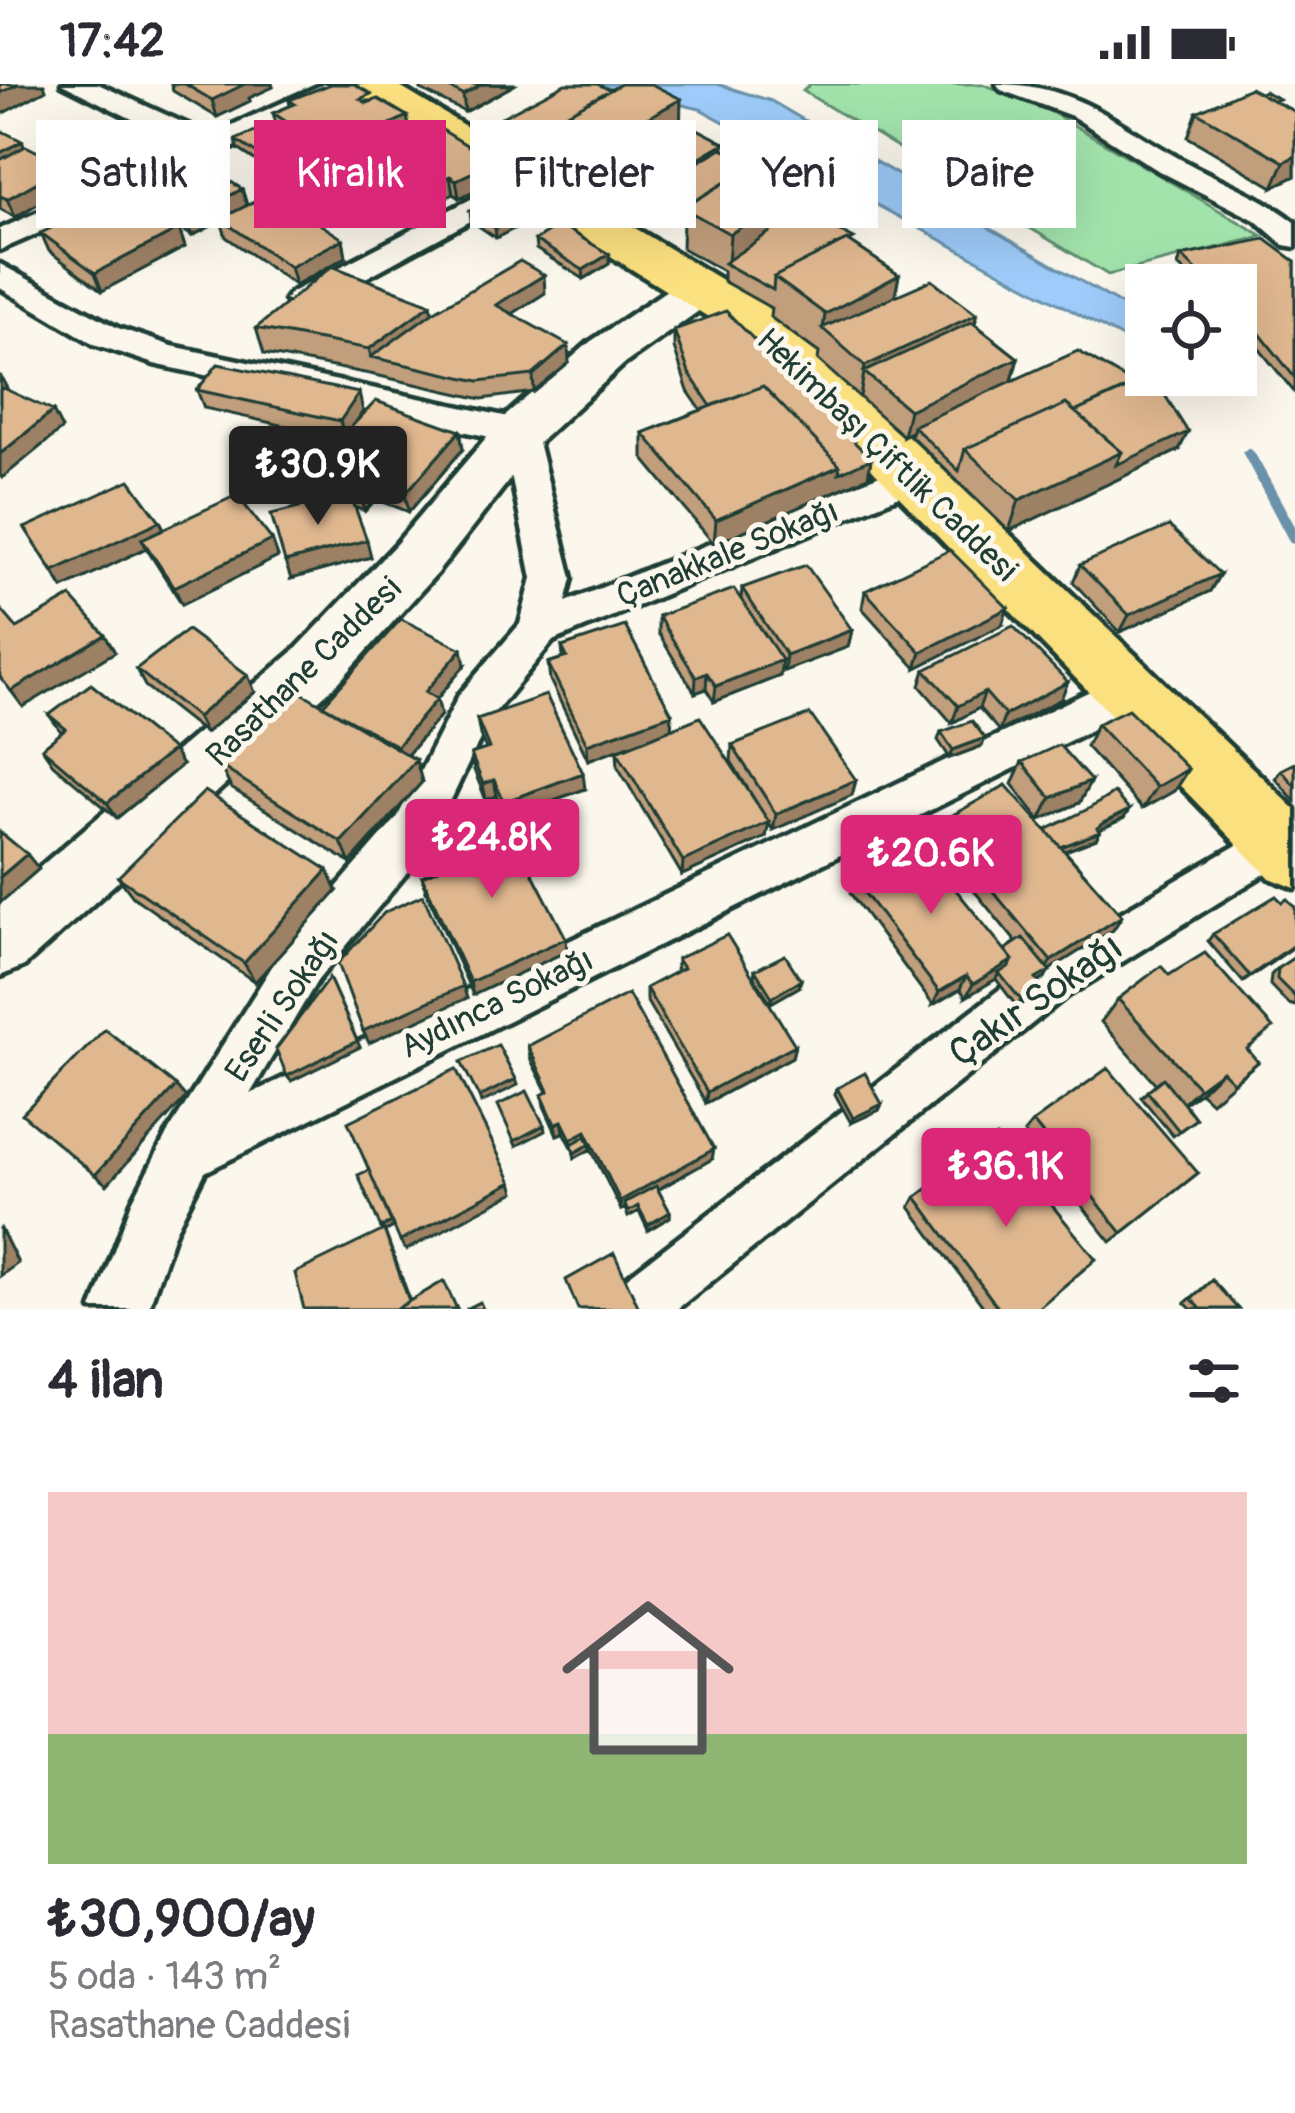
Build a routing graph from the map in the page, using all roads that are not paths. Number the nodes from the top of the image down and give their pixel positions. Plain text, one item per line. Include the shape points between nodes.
1 (76, 84) edge
2 (347, 84) edge
3 (365, 84) edge
4 (1011, 84) edge
5 (154, 120) edge
6 (230, 139) edge
7 (470, 147) edge
8 (470, 210) edge
9 (1281, 210) edge
10 (36, 225) edge
11 (600, 228) edge
12 (1295, 238) edge
13 (0, 241) edge
14 (0, 274) edge
15 (698, 290) junction
16 (274, 317) edge
17 (520, 430) junction
18 (915, 475) junction
19 (538, 630) junction
20 (1128, 692) junction
21 (1288, 848) edge
22 (0, 944) edge
23 (186, 1153) junction
24 (120, 1309) edge
25 (632, 1309) edge

1 - 5 street
2 - 6 street
3 - 7 main road, Hekimbaşı Çiftlik Caddesi
4 - 9 street via 1082,110 1169,165
8 - 16 street
9 - 12 street
10 - 13 street
11 - 15 main road, Hekimbaşı Çiftlik Caddesi
14 - 17 street via 106,336 166,356
15 - 17 street, Rasathane Caddesi via 607,353
15 - 18 main road, Hekimbaşı Çiftlik Caddesi via 787,350
17 - 19 street, Eserli Sokağı via 552,578
17 - 22 street, Rasathane Caddesi via 317,666
18 - 19 street, Çanakkale Sokağı
18 - 20 main road, Hekimbaşı Çiftlik Caddesi
19 - 23 street, Eserli Sokağı via 474,707 413,832 300,965
20 - 21 main road, Hekimbaşı Çiftlik Caddesi
20 - 23 street, Aydınca Sokağı
21 - 25 street, Çakır Sokağı via 1047,982
23 - 24 street, Eserli Sokağı via 151,1220

